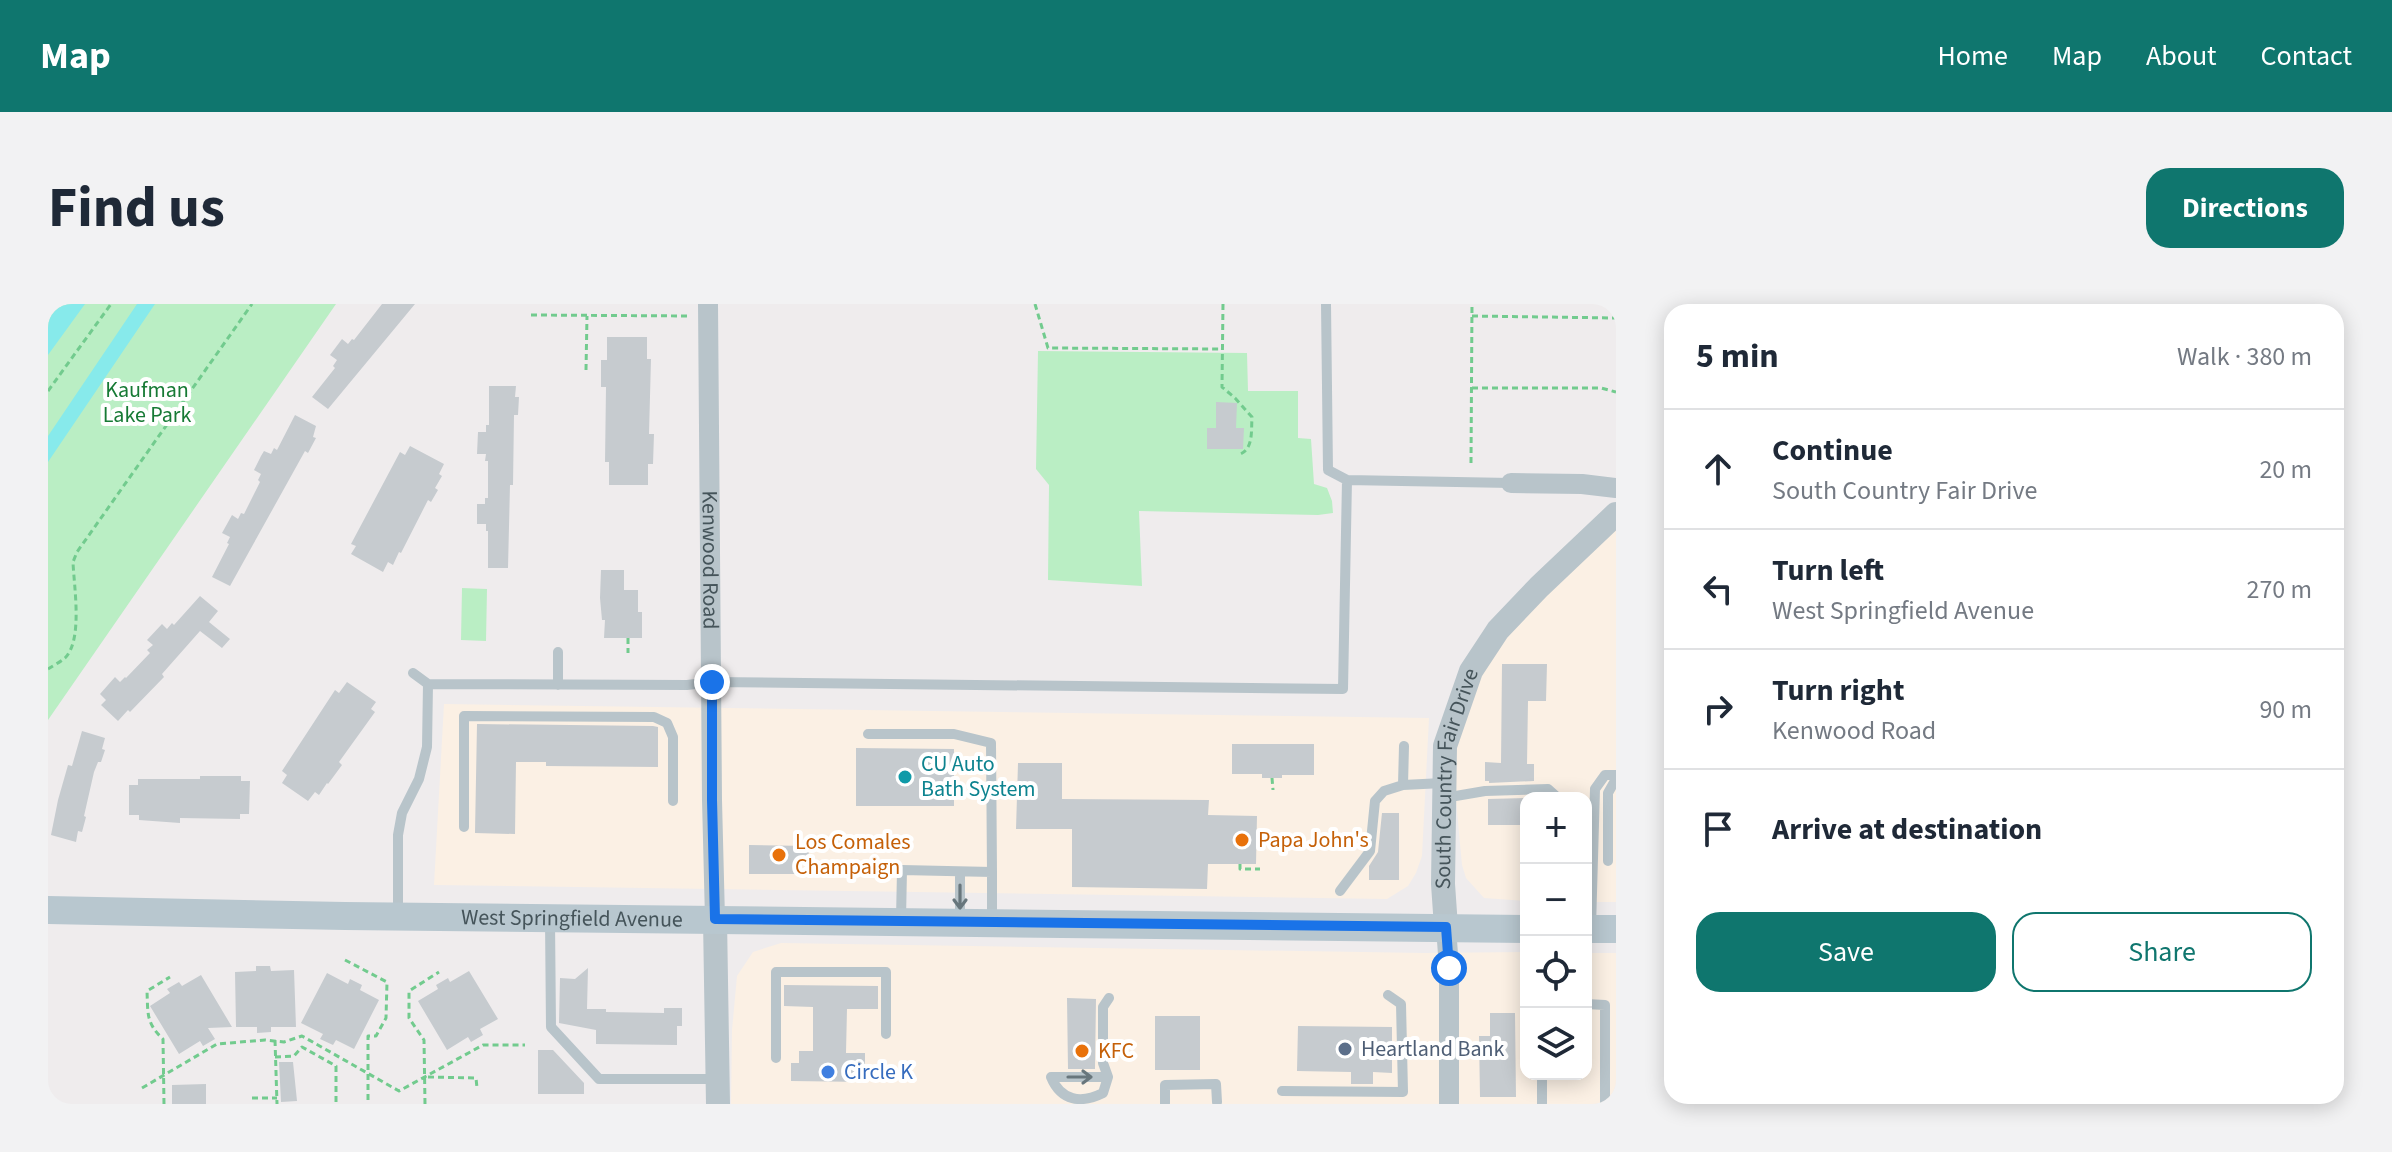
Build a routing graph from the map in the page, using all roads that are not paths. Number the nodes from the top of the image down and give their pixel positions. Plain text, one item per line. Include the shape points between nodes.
1 (708, 304) edge
2 (1326, 304) edge
3 (1347, 480) junction
4 (1511, 483) joint
5 (1616, 488) edge
6 (1614, 519) edge
7 (558, 652) dead end
8 (413, 673) dead end
9 (712, 682) junction
10 (428, 684) junction
11 (558, 685) junction
12 (868, 734) dead end
13 (1404, 746) dead end
14 (1616, 777) edge
15 (1403, 785) junction
16 (1443, 790) junction
17 (1551, 792) edge
18 (673, 801) dead end
19 (464, 827) dead end
20 (1594, 860) junction
21 (1612, 861) edge
22 (960, 872) junction
23 (992, 872) junction
24 (1340, 891) dead end
25 (48, 910) edge
26 (398, 917) junction
27 (550, 918) junction
28 (715, 919) junction
29 (901, 921) junction
30 (960, 922) junction
31 (992, 923) junction
32 (1446, 927) junction
33 (1520, 929) edge
34 (1598, 929) edge
35 (1388, 995) dead end
36 (1109, 998) dead end
37 (1592, 1004) edge
38 (886, 1034) dead end
39 (776, 1058) dead end
40 (1108, 1077) junction
41 (717, 1079) junction
42 (1542, 1080) edge
43 (1282, 1091) dead end
44 (1217, 1102) dead end
45 (1165, 1103) edge
46 (718, 1104) edge
47 (1449, 1104) edge
48 (1542, 1104) edge
49 (1605, 1104) edge

1 - 9 street, Kenwood Road
2 - 3 lane via 1328,470
3 - 4 lane
3 - 9 lane via 1343,689
4 - 5 street
6 - 16 street, South Country Fair Drive via 1529,598 1480,655 1445,746
7 - 11 lane
8 - 10 lane
9 - 11 lane
9 - 28 street, Kenwood Road
10 - 11 lane
10 - 26 lane via 427,747 398,835
12 - 23 lane via 954,734 991,743
13 - 15 lane
14 - 20 lane via 1605,775 1595,789
14 - 21 lane via 1608,793
15 - 16 lane
15 - 24 lane via 1384,791 1375,801 1370,851
16 - 17 lane
16 - 32 street, South Country Fair Drive
18 - 19 lane via 673,737 667,723 654,717 464,716
20 - 21 lane
20 - 34 lane
22 - 23 lane
22 - 29 lane via 902,870
22 -> 30 lane
23 - 31 lane
25 - 26 main road, West Springfield Avenue
26 - 27 main road, West Springfield Avenue
27 - 28 main road, West Springfield Avenue
27 - 41 lane via 551,1027 599,1079
28 - 29 main road, West Springfield Avenue
28 - 41 street, Kenwood Road
29 - 30 main road, West Springfield Avenue
30 - 31 main road, West Springfield Avenue
31 - 32 main road, West Springfield Avenue
32 - 33 main road, West Springfield Avenue
32 - 47 street, South Country Fair Drive
35 - 43 lane via 1401,1004 1403,1092
36 - 40 lane via 1103,1007
37 - 49 lane via 1605,1005
38 - 39 lane via 886,972 776,972
40 -> 40 lane via 1103,1093 1083,1101 1060,1093 1051,1077
41 - 46 street, Kenwood Road
42 - 48 lane
44 - 45 lane via 1216,1084 1165,1085

